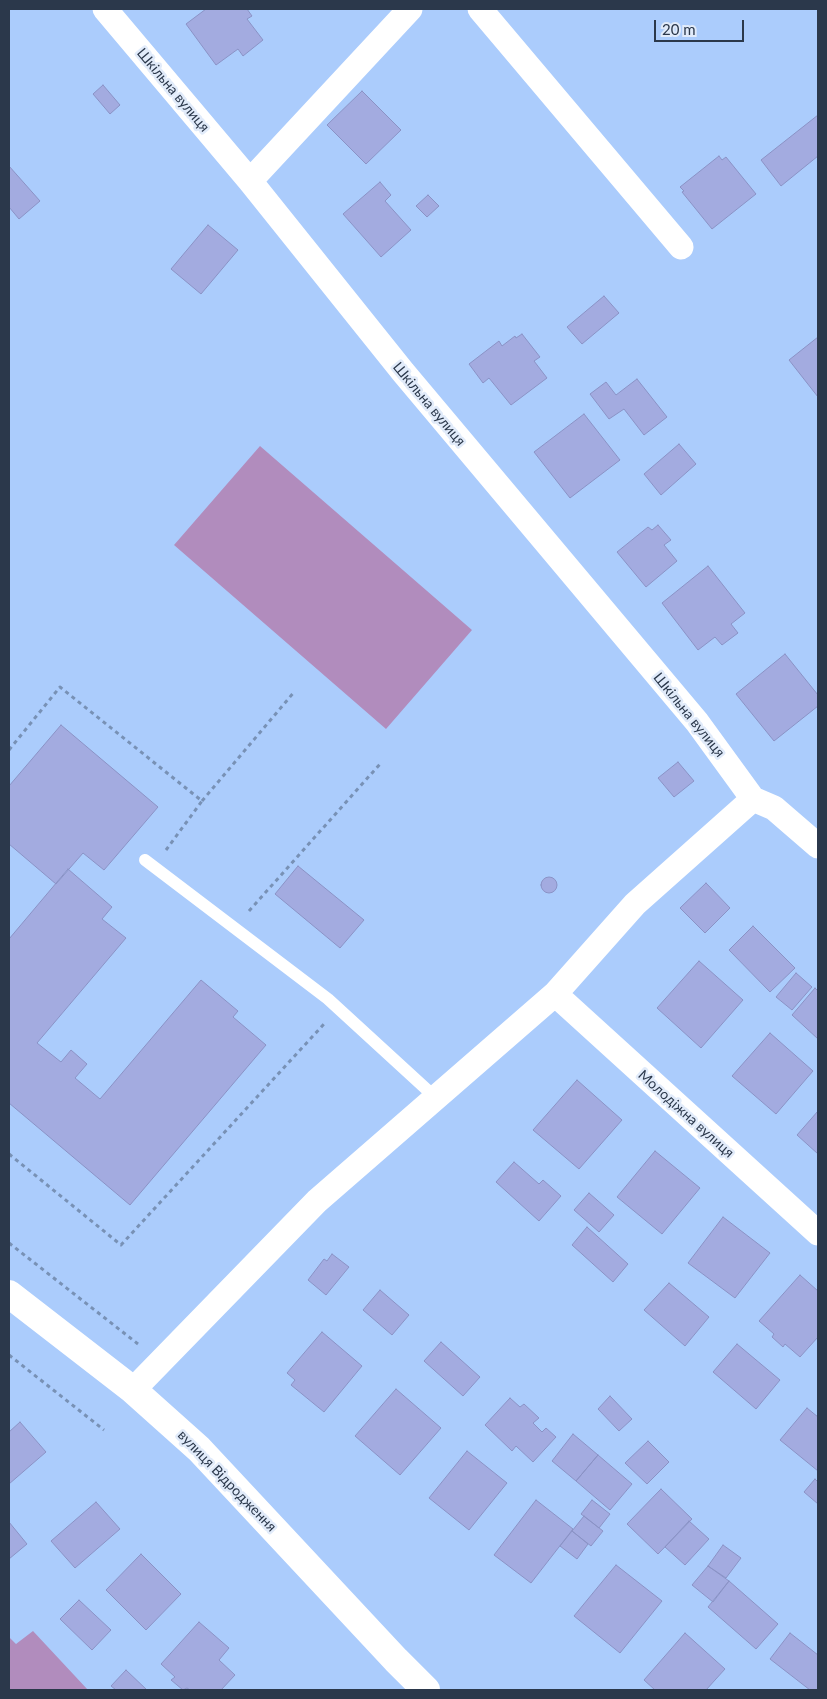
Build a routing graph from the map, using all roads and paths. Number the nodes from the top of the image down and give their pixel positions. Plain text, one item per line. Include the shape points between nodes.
1 (106, 9) edge
2 (410, 9) edge
3 (480, 9) edge
4 (250, 181) junction
5 (681, 247) dead end
6 (295, 691) dead end
7 (9, 750) edge
8 (380, 764) dead end
9 (754, 799) junction
10 (202, 801) junction
11 (818, 846) edge
12 (150, 863) joint
13 (234, 928) junction
14 (555, 994) junction
15 (338, 1009) junction
16 (436, 1098) junction
17 (9, 1154) edge
18 (818, 1233) edge
19 (9, 1243) edge
20 (9, 1294) edge
21 (9, 1355) edge
22 (161, 1362) junction
23 (133, 1390) junction
24 (104, 1430) dead end
25 (426, 1690) edge

1 - 4 street, Шкільна вулиця
2 - 4 street
3 - 5 street
4 - 9 street, Шкільна вулиця via 403,372 697,722
6 - 10 path
7 - 10 path via 60,687
8 - 13 path
9 - 11 street via 774,808
9 - 14 street via 635,904
10 - 12 path
12 - 13 lane
13 - 15 lane
14 - 16 street
14 - 18 street, Молодіжна вулиця
15 - 16 lane
15 - 17 path via 121,1245
16 - 22 street via 317,1201
19 - 22 path
20 - 23 street, вулиця Відродження
21 - 24 path
22 - 23 street
23 - 25 street, вулиця Відродження via 199,1449

